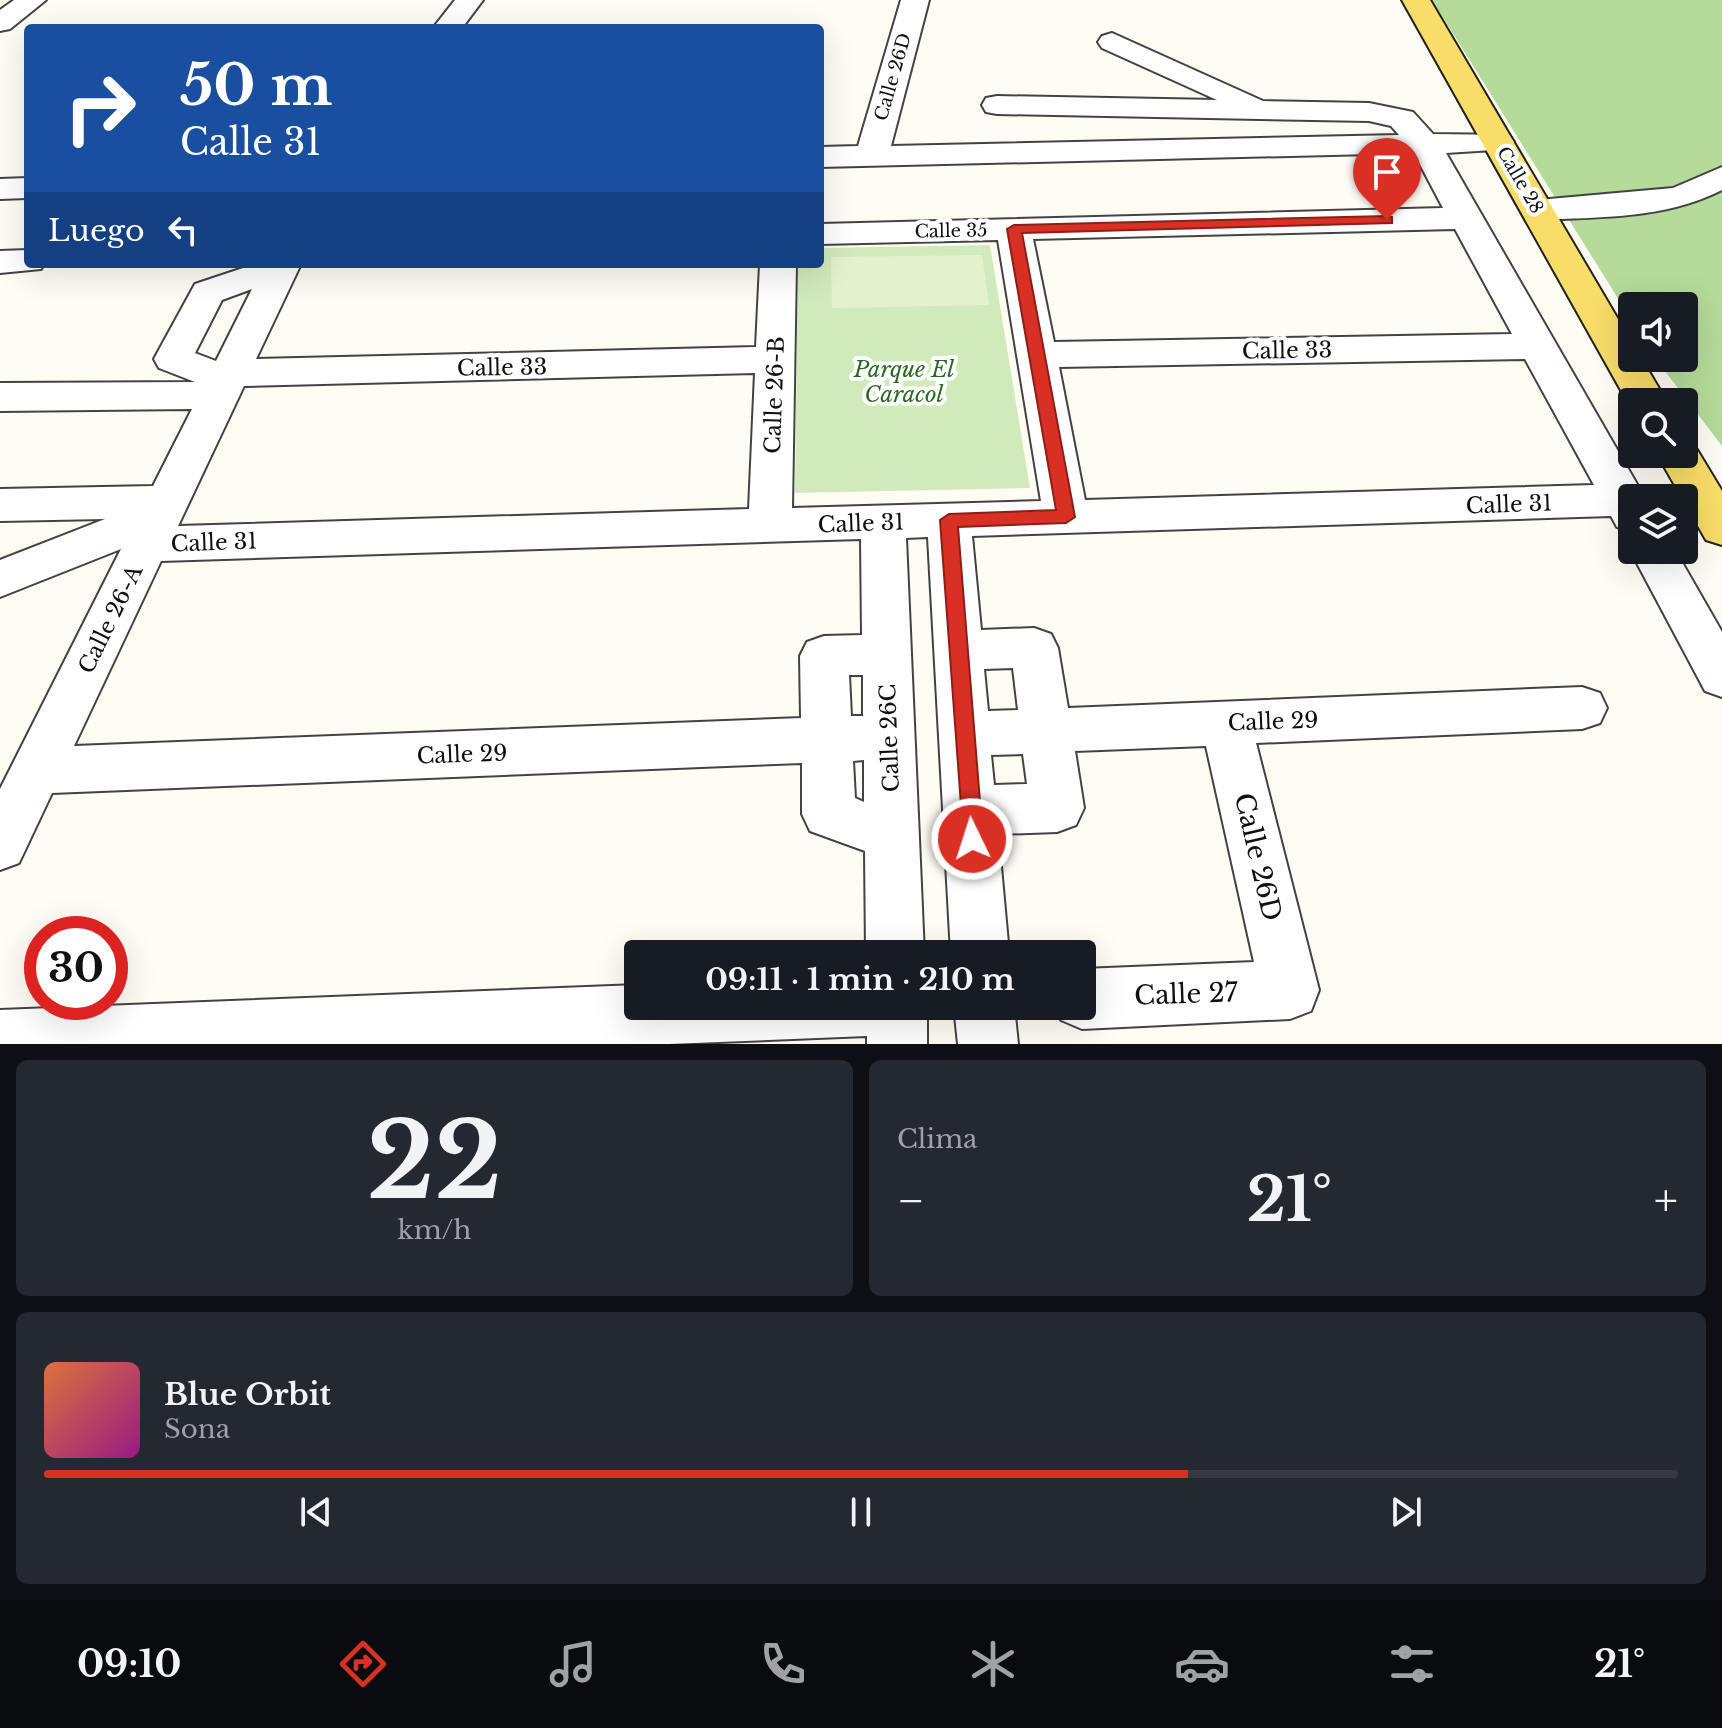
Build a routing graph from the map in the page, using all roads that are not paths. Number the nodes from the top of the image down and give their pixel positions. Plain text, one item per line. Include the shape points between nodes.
1 (32, 0) edge
2 (469, 0) edge
3 (915, 0) edge
4 (1416, 0) edge
5 (0, 23) edge
6 (450, 24) edge
7 (1112, 42) dead end
8 (997, 105) dead end
9 (1265, 110) junction
10 (1498, 142) junction
11 (1424, 143) junction
12 (872, 155) junction
13 (824, 157) edge
14 (1722, 177) edge
15 (24, 188) edge
16 (0, 189) edge
17 (1538, 210) junction
18 (1466, 218) junction
19 (1014, 229) junction
20 (824, 234) edge
21 (24, 261) edge
22 (0, 262) edge
23 (276, 268) edge
24 (281, 268) edge
25 (778, 268) edge
26 (1537, 346) junction
27 (1618, 354) edge
28 (1037, 355) junction
29 (775, 360) junction
30 (1632, 372) edge
31 (225, 382) junction
32 (1647, 388) edge
33 (0, 397) edge
34 (1698, 442) edge
35 (1722, 467) edge
36 (1686, 468) edge
37 (1618, 490) edge
38 (0, 505) edge
39 (1618, 508) edge
40 (1066, 517) junction
41 (158, 520) junction
42 (949, 520) junction
43 (883, 522) junction
44 (770, 526) junction
45 (1722, 528) edge
46 (1660, 564) edge
47 (0, 579) edge
48 (958, 650) junction
49 (886, 654) junction
50 (1722, 676) edge
51 (1582, 708) dead end
52 (1226, 723) junction
53 (1046, 731) junction
54 (964, 734) junction
55 (889, 737) junction
56 (826, 739) junction
57 (36, 771) junction
58 (970, 810) junction
59 (892, 836) junction
60 (0, 845) edge
61 (895, 940) edge
62 (979, 940) edge
63 (1290, 990) joint
64 (1096, 998) edge
65 (624, 1016) edge
66 (897, 1020) edge
67 (985, 1020) edge
68 (0, 1040) edge
69 (897, 1044) edge
70 (988, 1044) edge

1 - 5 street
2 - 6 street
3 - 12 street, Calle 26D
4 - 10 main road, Calle 28
7 - 9 street
8 - 9 street
9 - 11 street via 1380,114 1402,119
10 - 11 street
10 - 17 main road, Calle 28
11 - 12 street
11 - 18 street
12 - 13 street
14 - 17 street via 1682,197 1655,202
15 - 16 street
17 - 27 main road, Calle 28
18 - 19 street, Calle 35
18 - 26 street
19 - 20 street, Calle 35
19 - 28 street
21 - 22 street
23 - 31 street via 208,292 173,359
24 - 31 street, Calle 26-A
25 - 29 street, Calle 26-B
26 - 28 street, Calle 33
26 - 37 street
28 - 40 street
29 - 31 street, Calle 33
29 - 44 street, Calle 26-B
30 - 32 main road
31 - 33 street, Calle 33
31 - 41 street, Calle 26-A
34 - 35 main road
36 - 45 main road
38 - 41 street, Calle 31
39 - 40 street, Calle 31
40 - 42 street, Calle 31
41 - 44 street, Calle 31
41 - 47 street
41 - 57 street, Calle 26-A
42 - 43 street, Calle 31
42 - 48 street
43 - 44 street, Calle 31
43 - 49 street, Calle 26C
46 - 50 street
48 - 53 street via 1034,648
48 - 54 street
49 - 55 street, Calle 26C
49 - 56 street via 824,656
51 - 52 street, Calle 29
52 - 53 street, Calle 29
52 - 63 street, Calle 26D
53 - 54 street, Calle 29
53 - 58 street via 1057,808
54 - 58 street
55 - 56 street, Calle 29
55 - 59 street, Calle 26C
56 - 57 street, Calle 29
56 - 59 street via 829,814
57 - 60 street, Calle 26-A
58 - 62 street
59 - 61 street, Calle 26C
63 - 64 street, Calle 27
65 - 68 street
66 - 69 street
67 - 70 street

